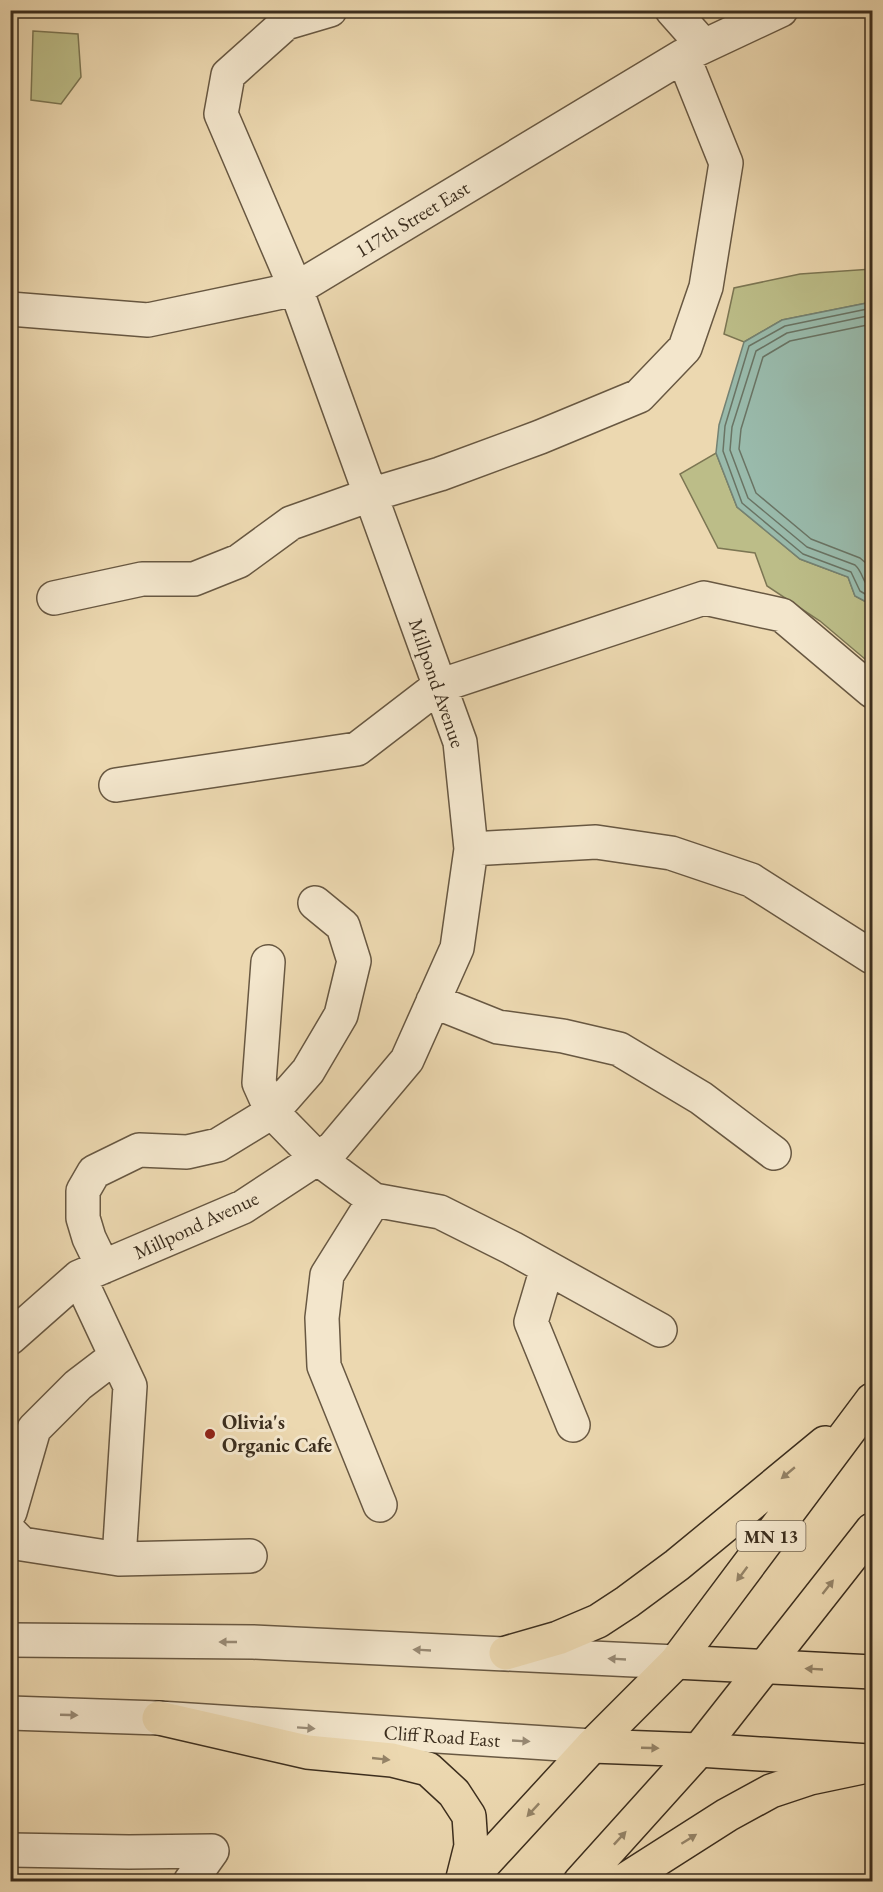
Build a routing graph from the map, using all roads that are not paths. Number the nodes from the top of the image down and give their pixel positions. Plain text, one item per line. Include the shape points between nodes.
1 (330, 10) edge
2 (672, 10) edge
3 (781, 10) edge
4 (282, 17) edge
5 (694, 51) junction
6 (296, 289) junction
7 (10, 309) edge
8 (370, 495) junction
9 (54, 598) dead end
10 (440, 686) junction
11 (873, 691) edge
12 (116, 785) dead end
13 (471, 849) junction
14 (315, 903) dead end
15 (873, 957) edge
16 (268, 962) dead end
17 (433, 1001) junction
18 (272, 1112) junction
19 (774, 1153) dead end
20 (317, 1158) junction
21 (374, 1200) junction
22 (547, 1268) junction
23 (91, 1272) junction
24 (660, 1330) dead end
25 (10, 1338) edge
26 (116, 1356) junction
27 (869, 1404) edge
28 (573, 1425) dead end
29 (380, 1505) dead end
30 (10, 1512) edge
31 (873, 1530) edge
32 (10, 1532) edge
33 (250, 1556) dead end
34 (119, 1558) junction
35 (10, 1640) edge
36 (506, 1653) junction
37 (676, 1662) junction
38 (765, 1665) junction
39 (873, 1672) edge
40 (10, 1713) edge
41 (159, 1718) junction
42 (592, 1746) junction
43 (699, 1750) junction
44 (873, 1763) edge
45 (10, 1850) edge
46 (190, 1881) edge
47 (465, 1881) edge
48 (580, 1881) edge
49 (622, 1881) edge

1 - 4 street
2 - 5 street
3 - 5 street, 117th Street East
4 - 6 street, Millpond Avenue via 228,75 221,114
5 - 6 street, 117th Street East
5 - 8 street via 726,163 706,287 685,348 639,396 440,474
6 - 7 street, 117th Street East via 147,320
6 - 8 street, Millpond Avenue
8 - 9 street via 291,523 239,561 194,579 142,579
8 - 10 street, Millpond Avenue
10 - 11 street via 704,598 782,615
10 - 12 street via 357,750
10 - 13 street, Millpond Avenue via 460,742
13 - 15 street via 596,842 671,853 751,880
13 - 17 street, Millpond Avenue via 457,948
14 - 18 street via 343,926 354,961 341,1015 308,1071
16 - 18 street via 259,1083
17 - 19 street via 498,1027 618,1049 701,1098
17 - 20 street, Millpond Avenue via 407,1060 333,1148
18 - 20 street
18 - 23 street via 218,1145 187,1152 139,1150 94,1172 83,1191
20 - 21 street
20 - 23 street, Millpond Avenue via 243,1208
21 - 22 street via 440,1212
21 - 29 street via 327,1275 322,1318 324,1366
22 - 24 street
22 - 28 street via 531,1322
23 - 25 street, Millpond Avenue
23 - 26 street
26 - 30 street via 78,1385 34,1429
26 - 34 street via 130,1386
27 -> 36 main road via 677,1565 627,1602 558,1638
27 -> 37 main road, MN 13
38 -> 31 main road
32 - 34 street via 22,1544
33 - 34 street
36 -> 35 street via 253,1642
37 -> 36 street
37 - 38 main road
37 - 42 main road, MN 13
39 -> 38 main road
38 - 43 main road
40 -> 41 street, Cliff Road East
41 -> 42 street, Cliff Road East
41 -> 47 main road via 307,1752 392,1760 428,1769 454,1792 469,1816 471,1846
42 -> 43 main road, Cliff Road East
42 -> 47 main road, MN 13
43 - 44 main road, Cliff Road East
48 -> 43 main road
49 -> 44 main road via 771,1791
45 - 46 street via 212,1851

